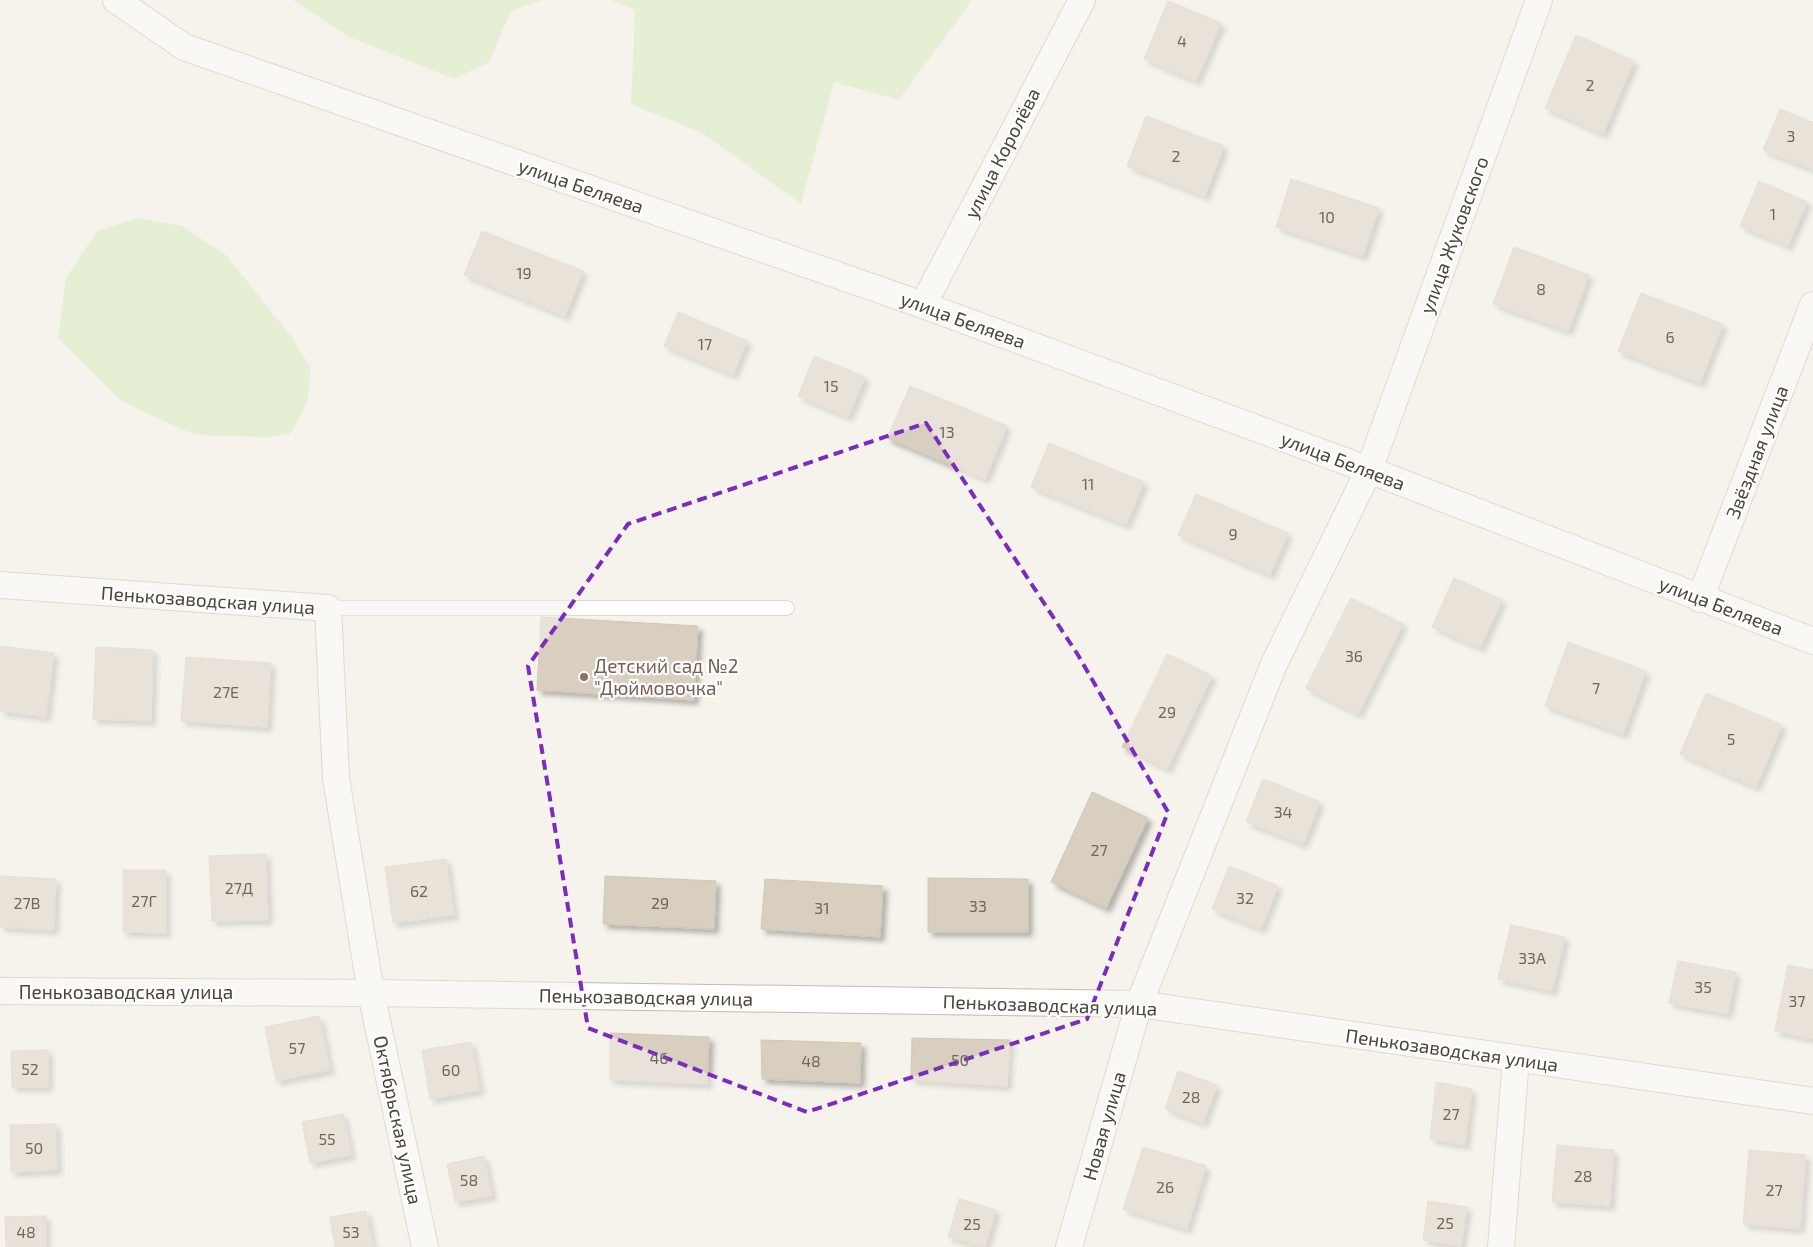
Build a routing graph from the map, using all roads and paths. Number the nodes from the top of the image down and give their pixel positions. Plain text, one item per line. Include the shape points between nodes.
1 (116, 0) edge
2 (1082, 0) edge
3 (1539, 0) edge
4 (923, 305) junction
5 (1813, 305) edge
6 (1369, 470) junction
7 (0, 585) edge
8 (1700, 599) junction
9 (328, 608) junction
10 (787, 608) dead end
11 (1813, 641) edge
12 (0, 991) edge
13 (371, 993) junction
14 (1139, 1004) junction
15 (1516, 1059) junction
16 (1813, 1101) edge
17 (425, 1247) edge
18 (1069, 1247) edge
19 (1501, 1247) edge

1 - 4 street, улица Беляева via 184,47
2 - 4 street, улица Королёва
3 - 6 street, улица Жуковского
4 - 6 street, улица Беляева
5 - 8 street, Звёздная улица
6 - 8 street, улица Беляева
6 - 14 street, улица Жуковского via 1274,664
7 - 9 street, Пенькозаводская улица
8 - 11 street, улица Беляева
9 - 10 lane
9 - 13 street, Пенькозаводская улица via 336,778
12 - 13 street, Пенькозаводская улица
13 - 14 street, Пенькозаводская улица
13 - 17 street, Октябрьская улица
14 - 15 street, Пенькозаводская улица
14 - 18 street, Новая улица
15 - 16 street, Пенькозаводская улица
15 - 19 street

